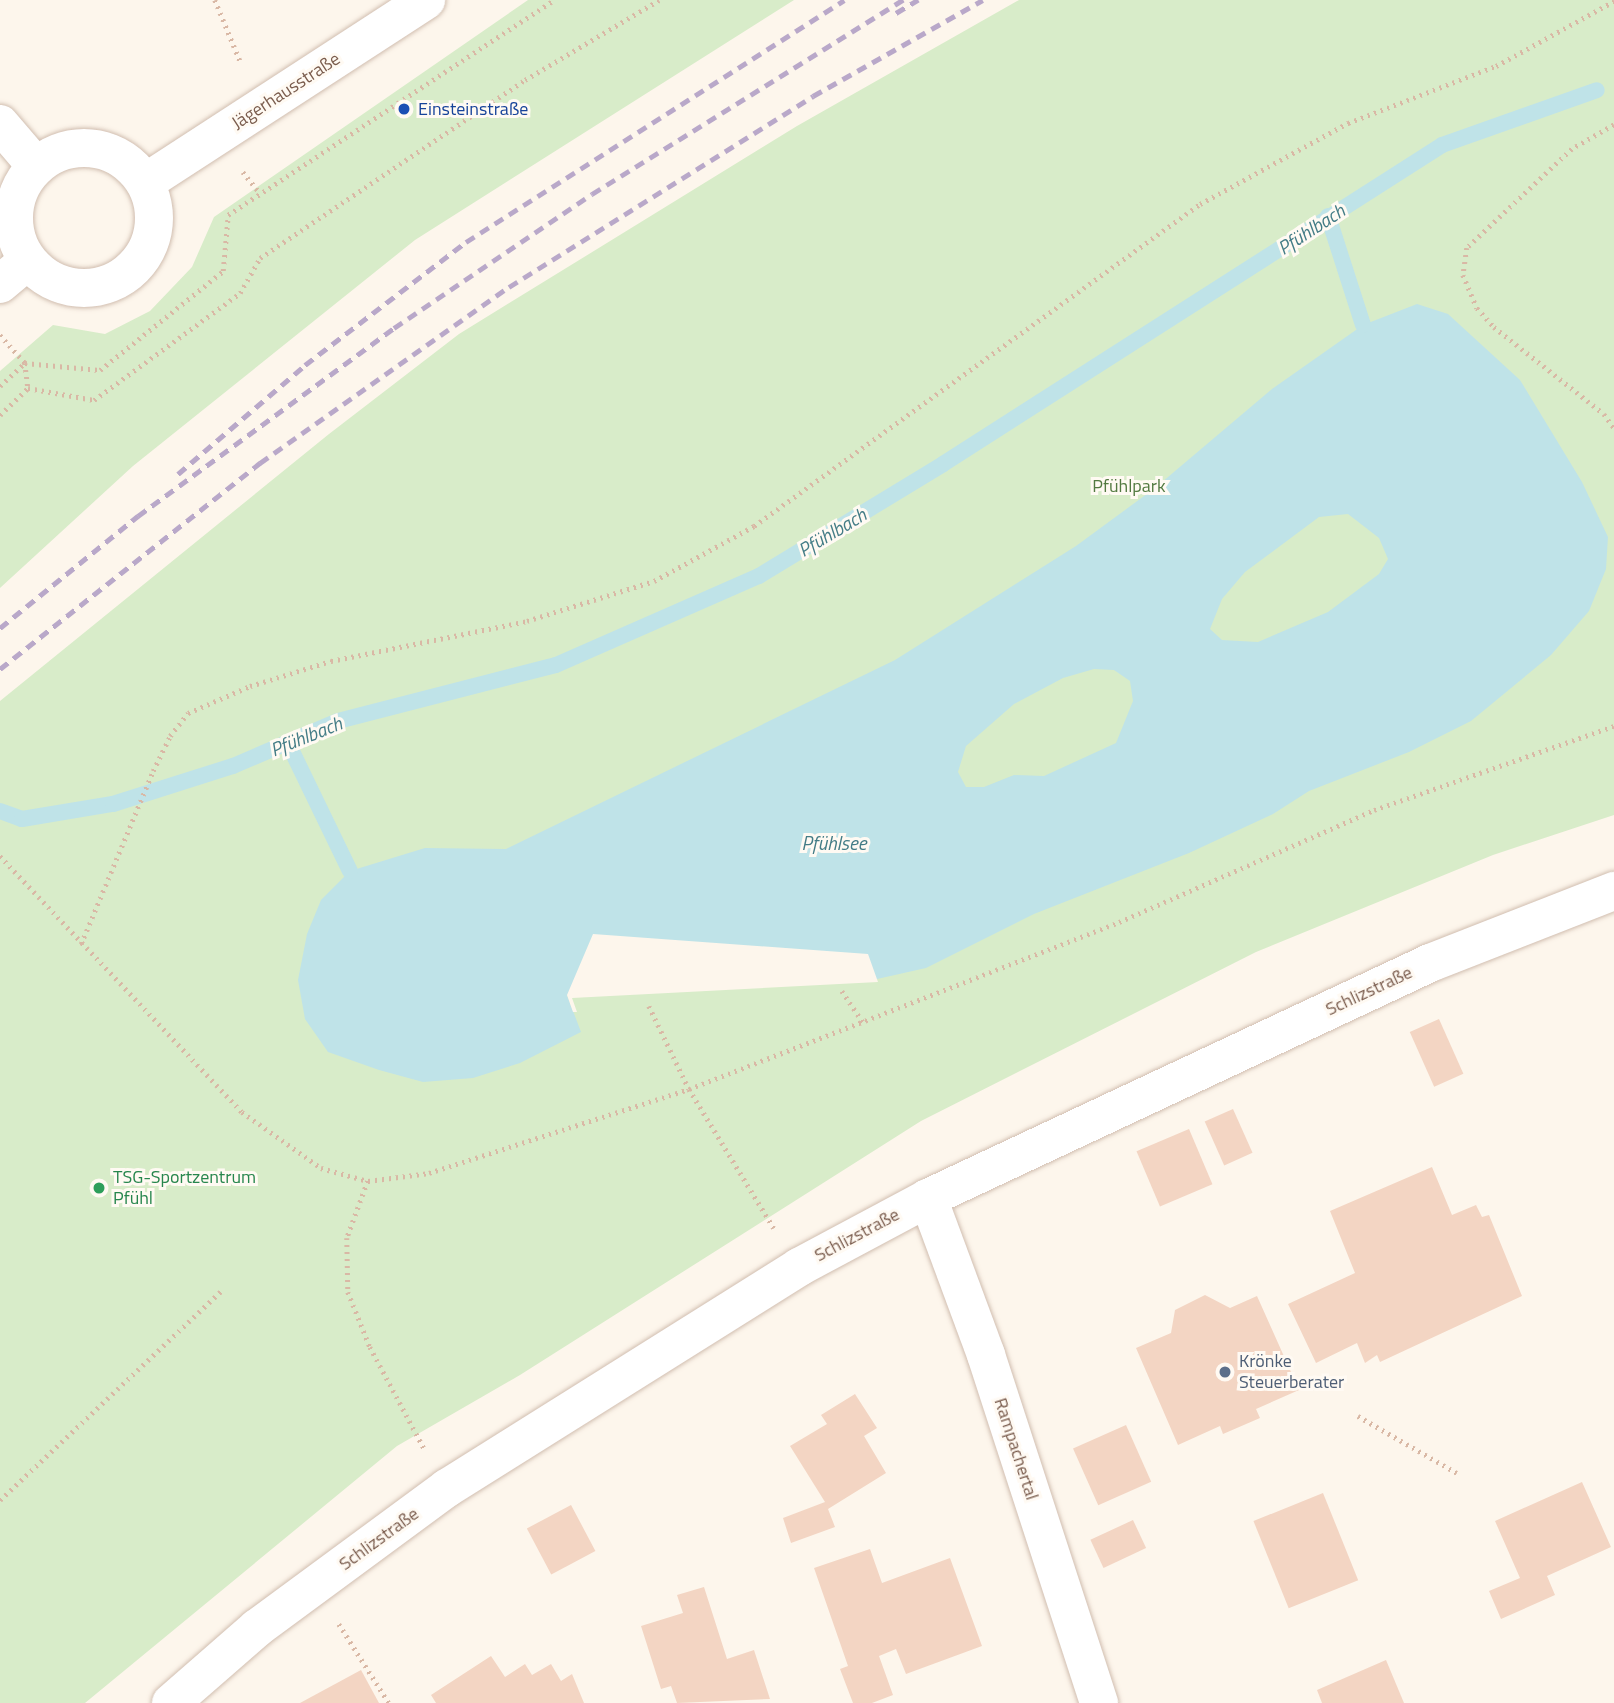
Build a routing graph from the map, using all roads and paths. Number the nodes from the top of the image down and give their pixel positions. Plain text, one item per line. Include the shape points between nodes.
1 (215, 0) edge
2 (426, 0) edge
3 (554, 0) edge
4 (659, 0) edge
5 (1614, 1) edge
6 (242, 65) dead end
7 (0, 124) edge
8 (1614, 125) edge
9 (36, 166) junction
10 (146, 182) junction
11 (14, 273) edge
12 (0, 335) edge
13 (25, 363) junction
14 (0, 386) edge
15 (28, 388) junction
16 (0, 415) edge
17 (1614, 428) edge
18 (1614, 726) edge
19 (0, 856) edge
20 (1614, 891) edge
21 (81, 944) junction
22 (842, 991) dead end
23 (649, 1006) dead end
24 (863, 1024) junction
25 (689, 1089) junction
26 (368, 1181) junction
27 (928, 1198) junction
28 (775, 1229) dead end
29 (224, 1288) dead end
30 (1358, 1416) dead end
31 (1457, 1473) dead end
32 (447, 1488) junction
33 (0, 1500) edge
34 (315, 1586) junction
35 (171, 1703) edge
36 (389, 1703) edge
37 (1100, 1703) edge

1 - 6 path
2 - 10 street, Jägerhausstraße
3 - 13 path via 228,215 223,271 100,370
4 - 15 path via 525,80 260,258 240,293 94,400
5 - 21 path via 1496,66 1336,128 1200,204 754,526 654,580 527,621 331,661 188,713 170,736 153,771
7 - 9 street
8 - 17 path via 1572,149 1497,218 1467,248 1463,275 1477,308 1493,327 1604,414
9 - 10 street via 60,151 87,147 112,152
9 - 11 street via 14,205
10 - 11 street via 155,207 155,227 149,248 132,270 109,285 83,289
12 - 13 path
13 - 14 path
13 - 15 path
15 - 16 path
18 - 24 path via 1374,810 1118,922
19 - 21 path
20 - 27 street, Schlizstraße via 1430,963
21 - 26 path via 242,1112 321,1168
22 - 24 path
23 - 25 path
24 - 25 path
25 - 26 path via 429,1173
25 - 28 path
26 - 32 path via 347,1238 348,1292 370,1347
27 - 32 street, Schlizstraße via 799,1267
27 - 37 street, Rampachertal via 986,1355
29 - 33 path
30 - 31 path
32 - 34 street, Schlizstraße
34 - 35 street, Schlizstraße via 257,1628
34 - 36 path

